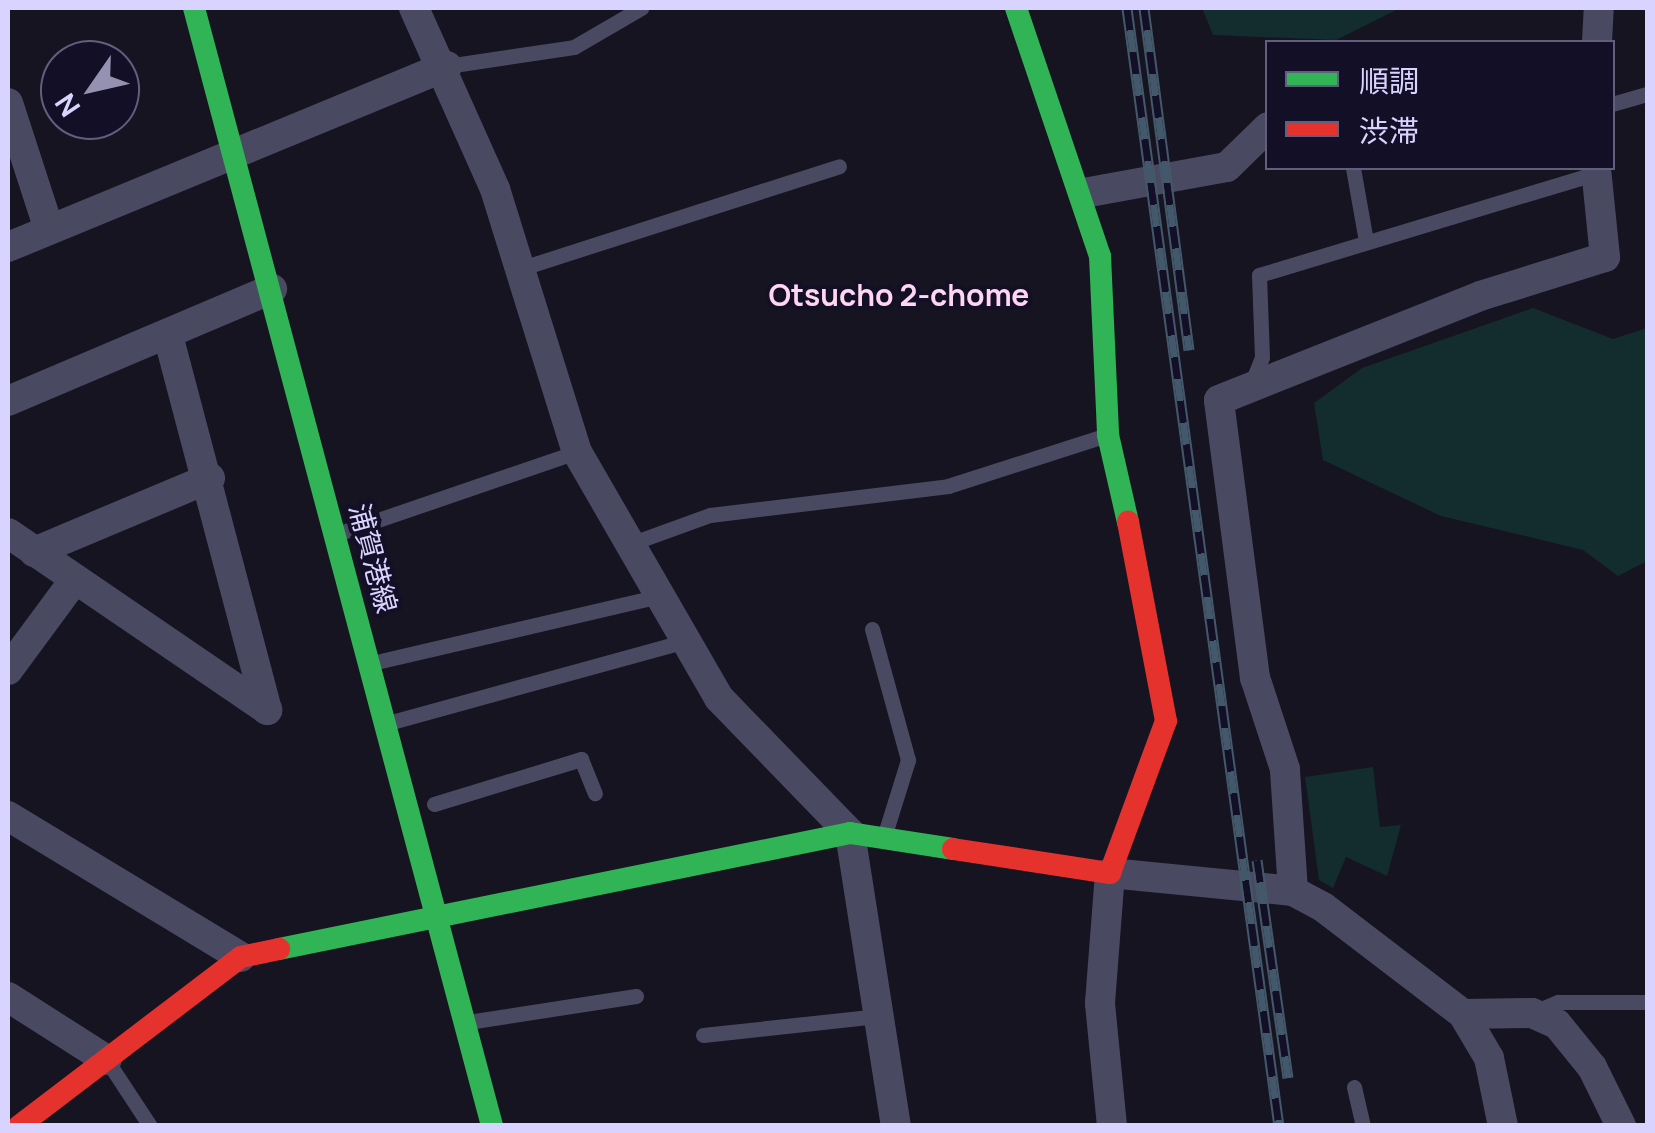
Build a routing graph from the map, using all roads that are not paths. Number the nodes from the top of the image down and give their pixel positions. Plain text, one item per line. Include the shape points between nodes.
1 (194, 8) edge
2 (414, 8) edge
3 (641, 8) edge
4 (1016, 8) edge
5 (1600, 8) edge
6 (1597, 40) edge
7 (447, 66) junction
8 (1648, 94) edge
9 (8, 103) edge
10 (1615, 103) edge
11 (1265, 130) edge
12 (235, 147) junction
13 (838, 166) dead end
14 (1354, 170) edge
15 (1596, 170) edge
16 (1084, 193) junction
17 (49, 229) junction
18 (1366, 241) junction
19 (8, 247) edge
20 (518, 270) junction
21 (272, 289) junction
22 (168, 334) junction
23 (1250, 386) junction
24 (8, 401) edge
25 (1108, 435) junction
26 (577, 452) junction
27 (210, 478) junction
28 (8, 533) edge
29 (337, 534) junction
30 (627, 545) junction
31 (34, 552) junction
32 (74, 579) junction
33 (656, 597) junction
34 (872, 629) dead end
35 (683, 642) junction
36 (371, 664) junction
37 (8, 670) edge
38 (387, 724) junction
39 (595, 793) dead end
40 (434, 804) dead end
41 (8, 816) edge
42 (850, 833) junction
43 (885, 834) junction
44 (1110, 874) junction
45 (1293, 891) junction
46 (436, 913) junction
47 (241, 958) junction
48 (636, 996) dead end
49 (8, 997) edge
50 (1648, 1002) edge
51 (1532, 1013) junction
52 (1464, 1014) junction
53 (876, 1016) junction
54 (464, 1022) junction
55 (703, 1035) dead end
56 (107, 1060) junction
57 (1354, 1088) dead end
58 (19, 1126) edge
59 (150, 1126) edge
60 (492, 1126) edge
61 (896, 1126) edge
62 (1112, 1126) edge
63 (1364, 1126) edge
64 (1503, 1126) edge
65 (1621, 1126) edge

1 - 12 street, 浦賀港線
2 - 7 street
3 - 7 lane via 574,47
4 - 16 street
5 - 6 street
7 - 12 street
7 - 20 street
8 - 10 lane
9 - 17 street
11 - 16 street via 1227,167
12 - 17 street
12 - 21 street, 浦賀港線
13 - 20 lane
14 - 18 lane
15 - 18 lane
15 - 23 street via 1605,257
16 - 25 street via 1100,256
17 - 19 street
18 - 23 lane via 1258,274 1262,357
20 - 26 street
21 - 22 street
21 - 29 street, 浦賀港線
22 - 24 street
22 - 27 street
23 - 45 street via 1220,400 1255,678 1285,769
25 - 30 lane via 948,486 710,515
25 - 44 street via 1166,721
26 - 29 lane
26 - 30 street
27 - 31 street
27 - 32 street via 267,710
28 - 31 street
29 - 36 street, 浦賀港線
30 - 33 street
31 - 32 street
32 - 37 street
33 - 35 street
33 - 36 lane
34 - 43 lane via 908,760
35 - 38 lane
35 - 42 street via 718,698
36 - 38 street, 浦賀港線
38 - 46 street, 浦賀港線
39 - 40 lane via 581,758
41 - 47 street
42 - 43 street
42 - 46 street
42 - 53 street
43 - 44 street
44 - 45 street
44 - 62 street via 1100,1003
45 - 52 street
46 - 47 street
46 - 54 street, 浦賀港線
47 - 56 street
48 - 54 lane
49 - 56 street
50 - 51 lane via 1558,1002
51 - 52 street
51 - 65 street via 1578,1045
52 - 64 street via 1489,1058
53 - 55 lane
53 - 61 street
54 - 60 street, 浦賀港線
56 - 58 street
56 - 59 lane
57 - 63 lane

